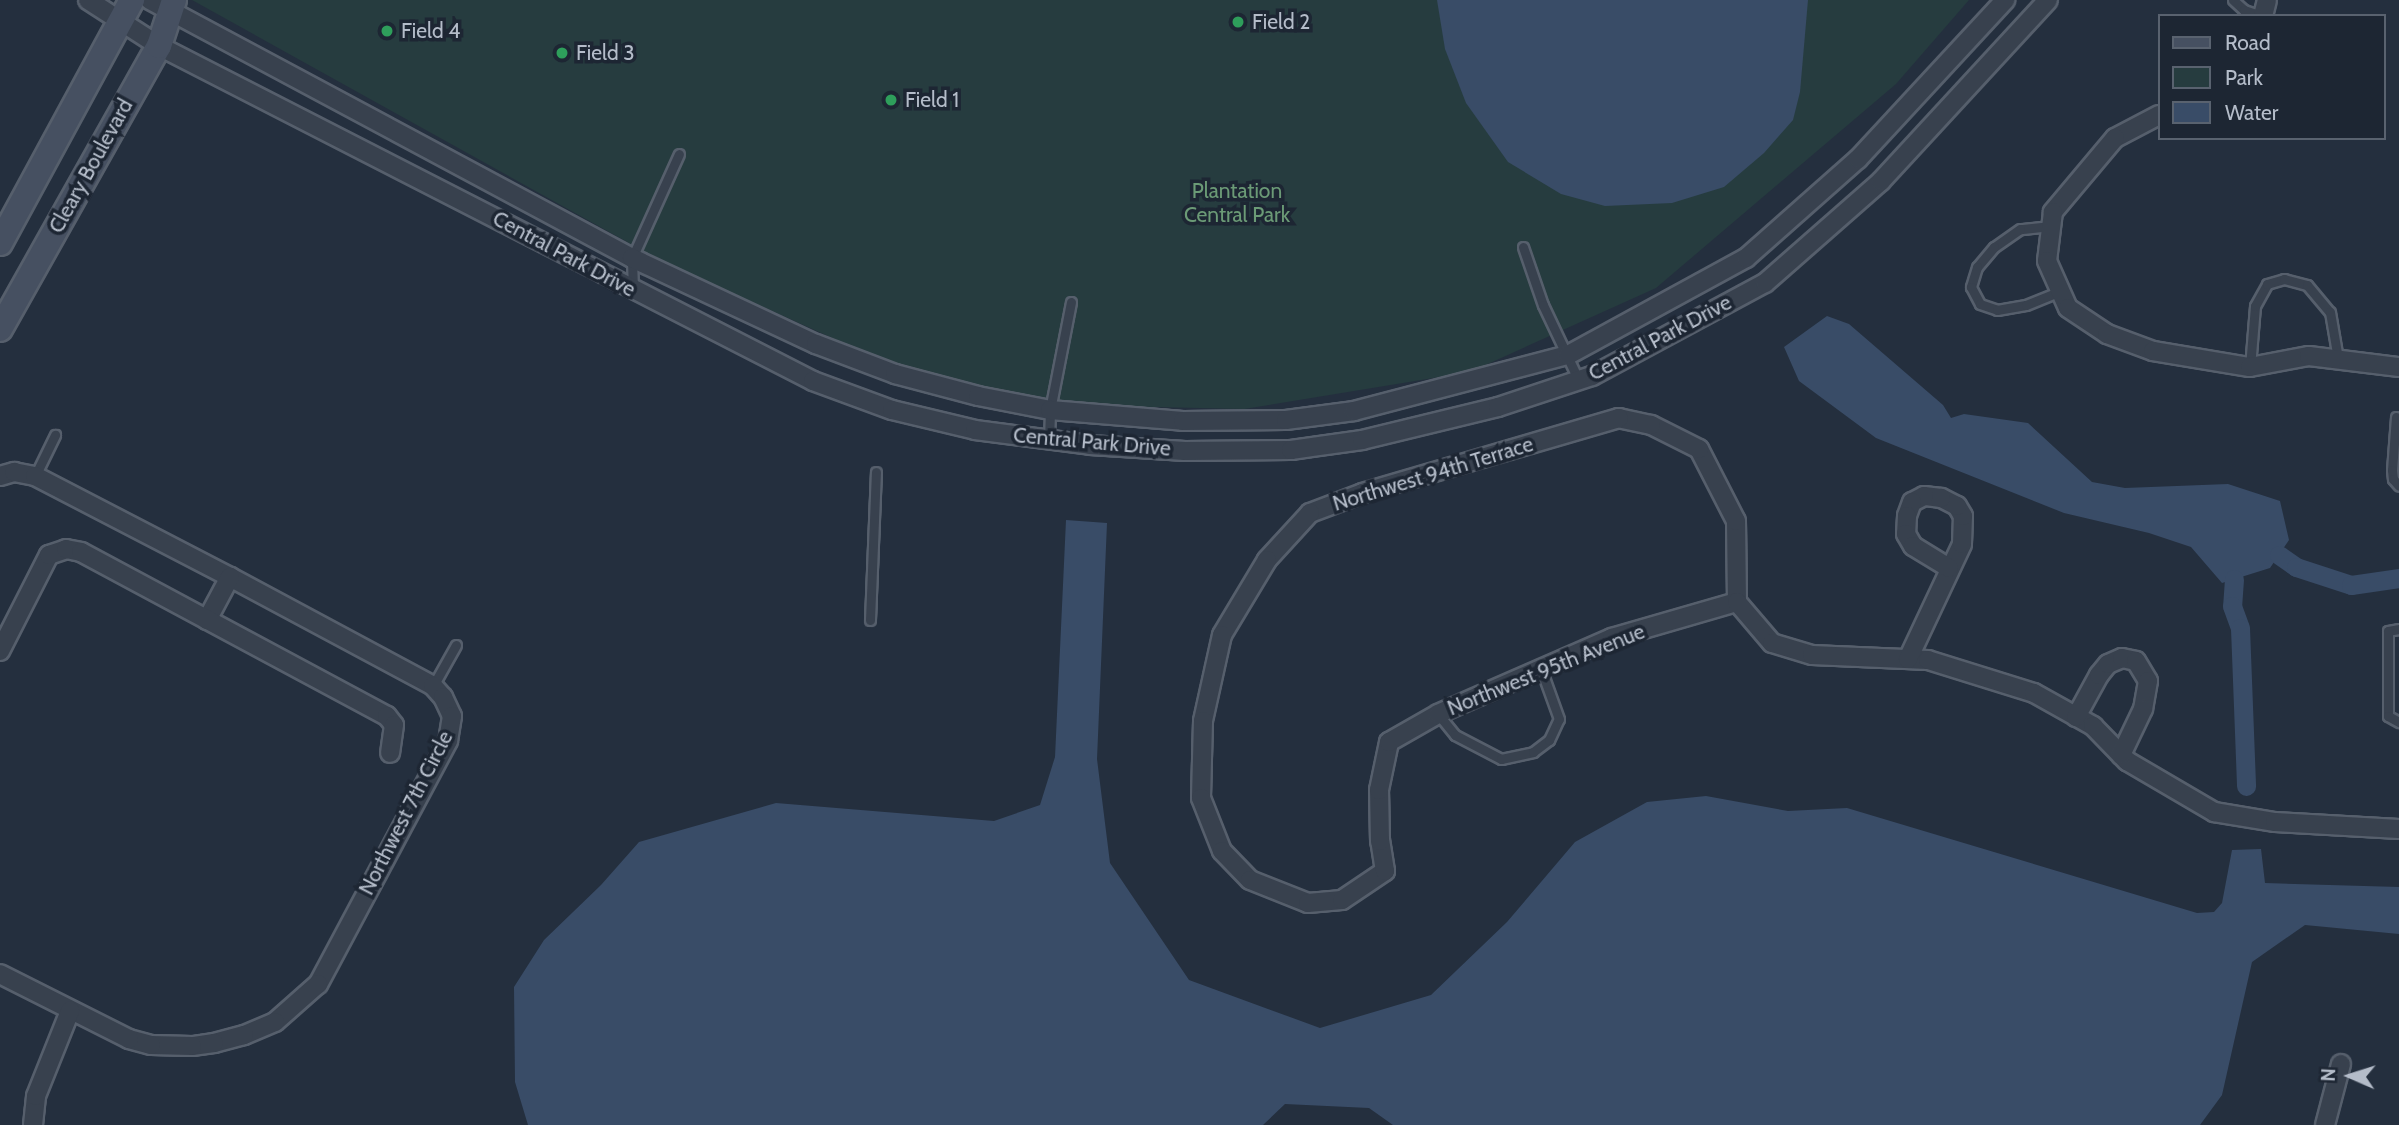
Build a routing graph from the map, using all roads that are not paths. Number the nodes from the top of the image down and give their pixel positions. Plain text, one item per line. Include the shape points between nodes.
1 (88, 0) edge
2 (2005, 0) edge
3 (2048, 0) edge
4 (2233, 0) edge
5 (165, 4) edge
6 (127, 11) edge
7 (2256, 14) edge
8 (159, 46) junction
9 (2158, 116) edge
10 (679, 154) dead end
11 (2051, 226) junction
12 (0, 243) edge
13 (1523, 247) dead end
14 (632, 258) junction
15 (2060, 290) junction
16 (633, 291) junction
17 (1071, 302) dead end
18 (0, 329) edge
19 (1569, 355) junction
20 (2338, 359) junction
21 (2250, 367) junction
22 (2399, 367) edge
23 (1579, 381) junction
24 (1050, 410) junction
25 (2396, 417) dead end
26 (55, 435) dead end
27 (1049, 440) junction
28 (876, 472) dead end
29 (0, 476) edge
30 (35, 476) junction
31 (2399, 486) edge
32 (1949, 568) dead end
33 (230, 577) junction
34 (1737, 602) junction
35 (870, 620) dead end
36 (208, 621) junction
37 (2399, 629) edge
38 (456, 645) dead end
39 (0, 651) edge
40 (1908, 659) junction
41 (1541, 669) junction
42 (433, 686) junction
43 (1438, 715) junction
44 (2076, 717) junction
45 (2399, 722) edge
46 (1389, 742) joint
47 (390, 753) dead end
48 (2121, 755) junction
49 (2399, 829) edge
50 (0, 974) edge
51 (70, 1011) junction
52 (2341, 1064) dead end
53 (36, 1123) edge
54 (2325, 1125) edge

1 - 6 street, Central Park Drive
2 - 19 street, Central Park Drive via 1858,159 1746,258
3 - 23 street, Central Park Drive via 1881,181 1765,283
4 - 7 lane
5 - 8 street, Cleary Boulevard
5 - 14 street, Central Park Drive
6 - 8 street, Central Park Drive
6 - 12 street, Cleary Boulevard
8 - 16 street, Central Park Drive
8 - 18 street, Cleary Boulevard
9 - 11 street via 2115,138 2053,212
10 - 14 lane
11 - 15 street via 2047,261
11 - 15 lane via 2020,229 1994,247 1978,267 1971,287 1980,304 1997,310 2026,305
13 - 19 lane via 1543,305
14 - 16 lane
14 - 24 street, Central Park Drive via 816,344 895,374
15 - 21 street via 2068,308 2107,334 2152,351
16 - 27 street, Central Park Drive via 813,381 892,410 975,430
17 - 24 lane
19 - 23 lane
19 - 24 street, Central Park Drive via 1354,411 1286,420 1183,421
20 - 21 street via 2309,356
20 - 21 lane via 2330,312 2307,285 2284,279 2267,284 2255,306
20 - 22 street
23 - 27 street, Central Park Drive via 1498,407 1362,440 1291,450 1185,451
24 - 27 lane
25 - 31 lane via 2392,470
26 - 30 lane
28 - 35 lane
29 - 30 street, Northwest 7th Circle via 14,472
30 - 33 street, Northwest 7th Circle
32 - 40 street
33 - 36 street
33 - 42 street, Northwest 7th Circle
34 - 40 street via 1772,643 1812,655
34 - 41 street, Northwest 95th Avenue via 1612,638
34 - 46 street, Northwest 94th Terrace via 1736,521 1699,449 1650,425 1619,418 1310,513 1267,560 1222,635 1203,721 1201,798 1222,851 1250,880 1308,903 1342,900 1385,871 1379,790
36 - 39 street via 81,552 66,549 49,555
36 - 47 street via 387,716 394,726
37 - 45 lane via 2388,631 2388,716
38 - 42 lane
40 - 44 street via 1928,660 2034,693
41 - 43 street, Northwest 95th Avenue
41 - 43 lane via 1559,719 1549,740 1533,752 1501,760 1455,735
42 - 51 street, Northwest 7th Circle via 452,716 448,741 318,984 297,1005 275,1023 192,1046 151,1045 129,1039
43 - 46 street, Northwest 95th Avenue
44 - 48 street via 2093,726
44 - 48 street via 2108,664 2136,661 2148,681 2143,709
48 - 49 street via 2214,812 2276,822
50 - 51 street, Northwest 7th Circle
51 - 53 street via 36,1096
52 - 54 street

